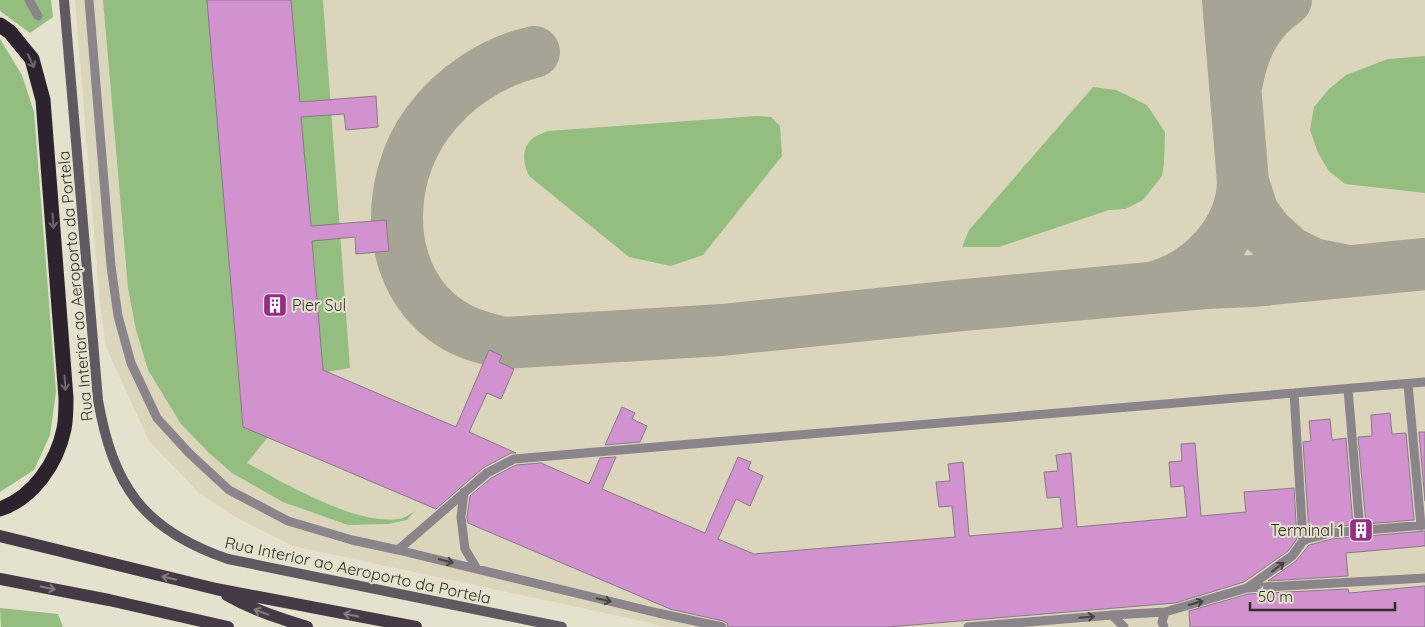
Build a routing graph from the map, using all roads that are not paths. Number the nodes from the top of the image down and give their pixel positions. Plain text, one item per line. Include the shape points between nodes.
1 (29, 0) edge
2 (64, 0) edge
3 (89, 0) edge
4 (38, 16) dead end
5 (0, 25) edge
6 (1425, 382) edge
7 (1408, 384) junction
8 (1348, 388) junction
9 (1294, 393) junction
10 (464, 492) junction
11 (0, 509) edge
12 (1423, 526) edge
13 (1360, 531) junction
14 (0, 536) edge
15 (1303, 541) junction
16 (398, 550) junction
17 (477, 569) junction
18 (1425, 578) edge
19 (0, 579) edge
20 (1247, 588) junction
21 (216, 589) junction
22 (1165, 612) junction
23 (1112, 615) junction
24 (228, 627) edge
25 (307, 627) edge
26 (416, 627) edge
27 (562, 627) edge
28 (722, 627) edge
29 (968, 627) edge
30 (1124, 627) edge
31 (1164, 627) edge

1 - 4 lane
2 - 27 street, Rua Interior ao Aeroporto da Portela via 98,400 113,461 140,506 182,540 228,559
3 - 16 lane via 118,316 131,363 157,418 229,490 288,521
5 -> 11 highway via 32,59 43,100 66,398 64,430 52,463 33,488 13,505
6 - 7 lane
7 - 8 lane
7 - 12 lane
8 - 9 lane
8 - 13 lane
9 - 10 lane via 514,459 487,473
9 - 15 lane
10 - 16 lane
10 - 17 lane via 461,517 466,549
12 - 13 lane
13 - 15 lane via 1331,533
21 -> 14 main road
20 -> 15 lane via 1292,556
16 -> 17 lane
17 -> 28 lane
18 - 20 lane
19 -> 24 main road
22 -> 20 lane
25 -> 21 main road via 247,606
26 -> 21 main road
22 - 23 lane
22 - 31 lane
29 -> 23 lane
23 - 30 lane

